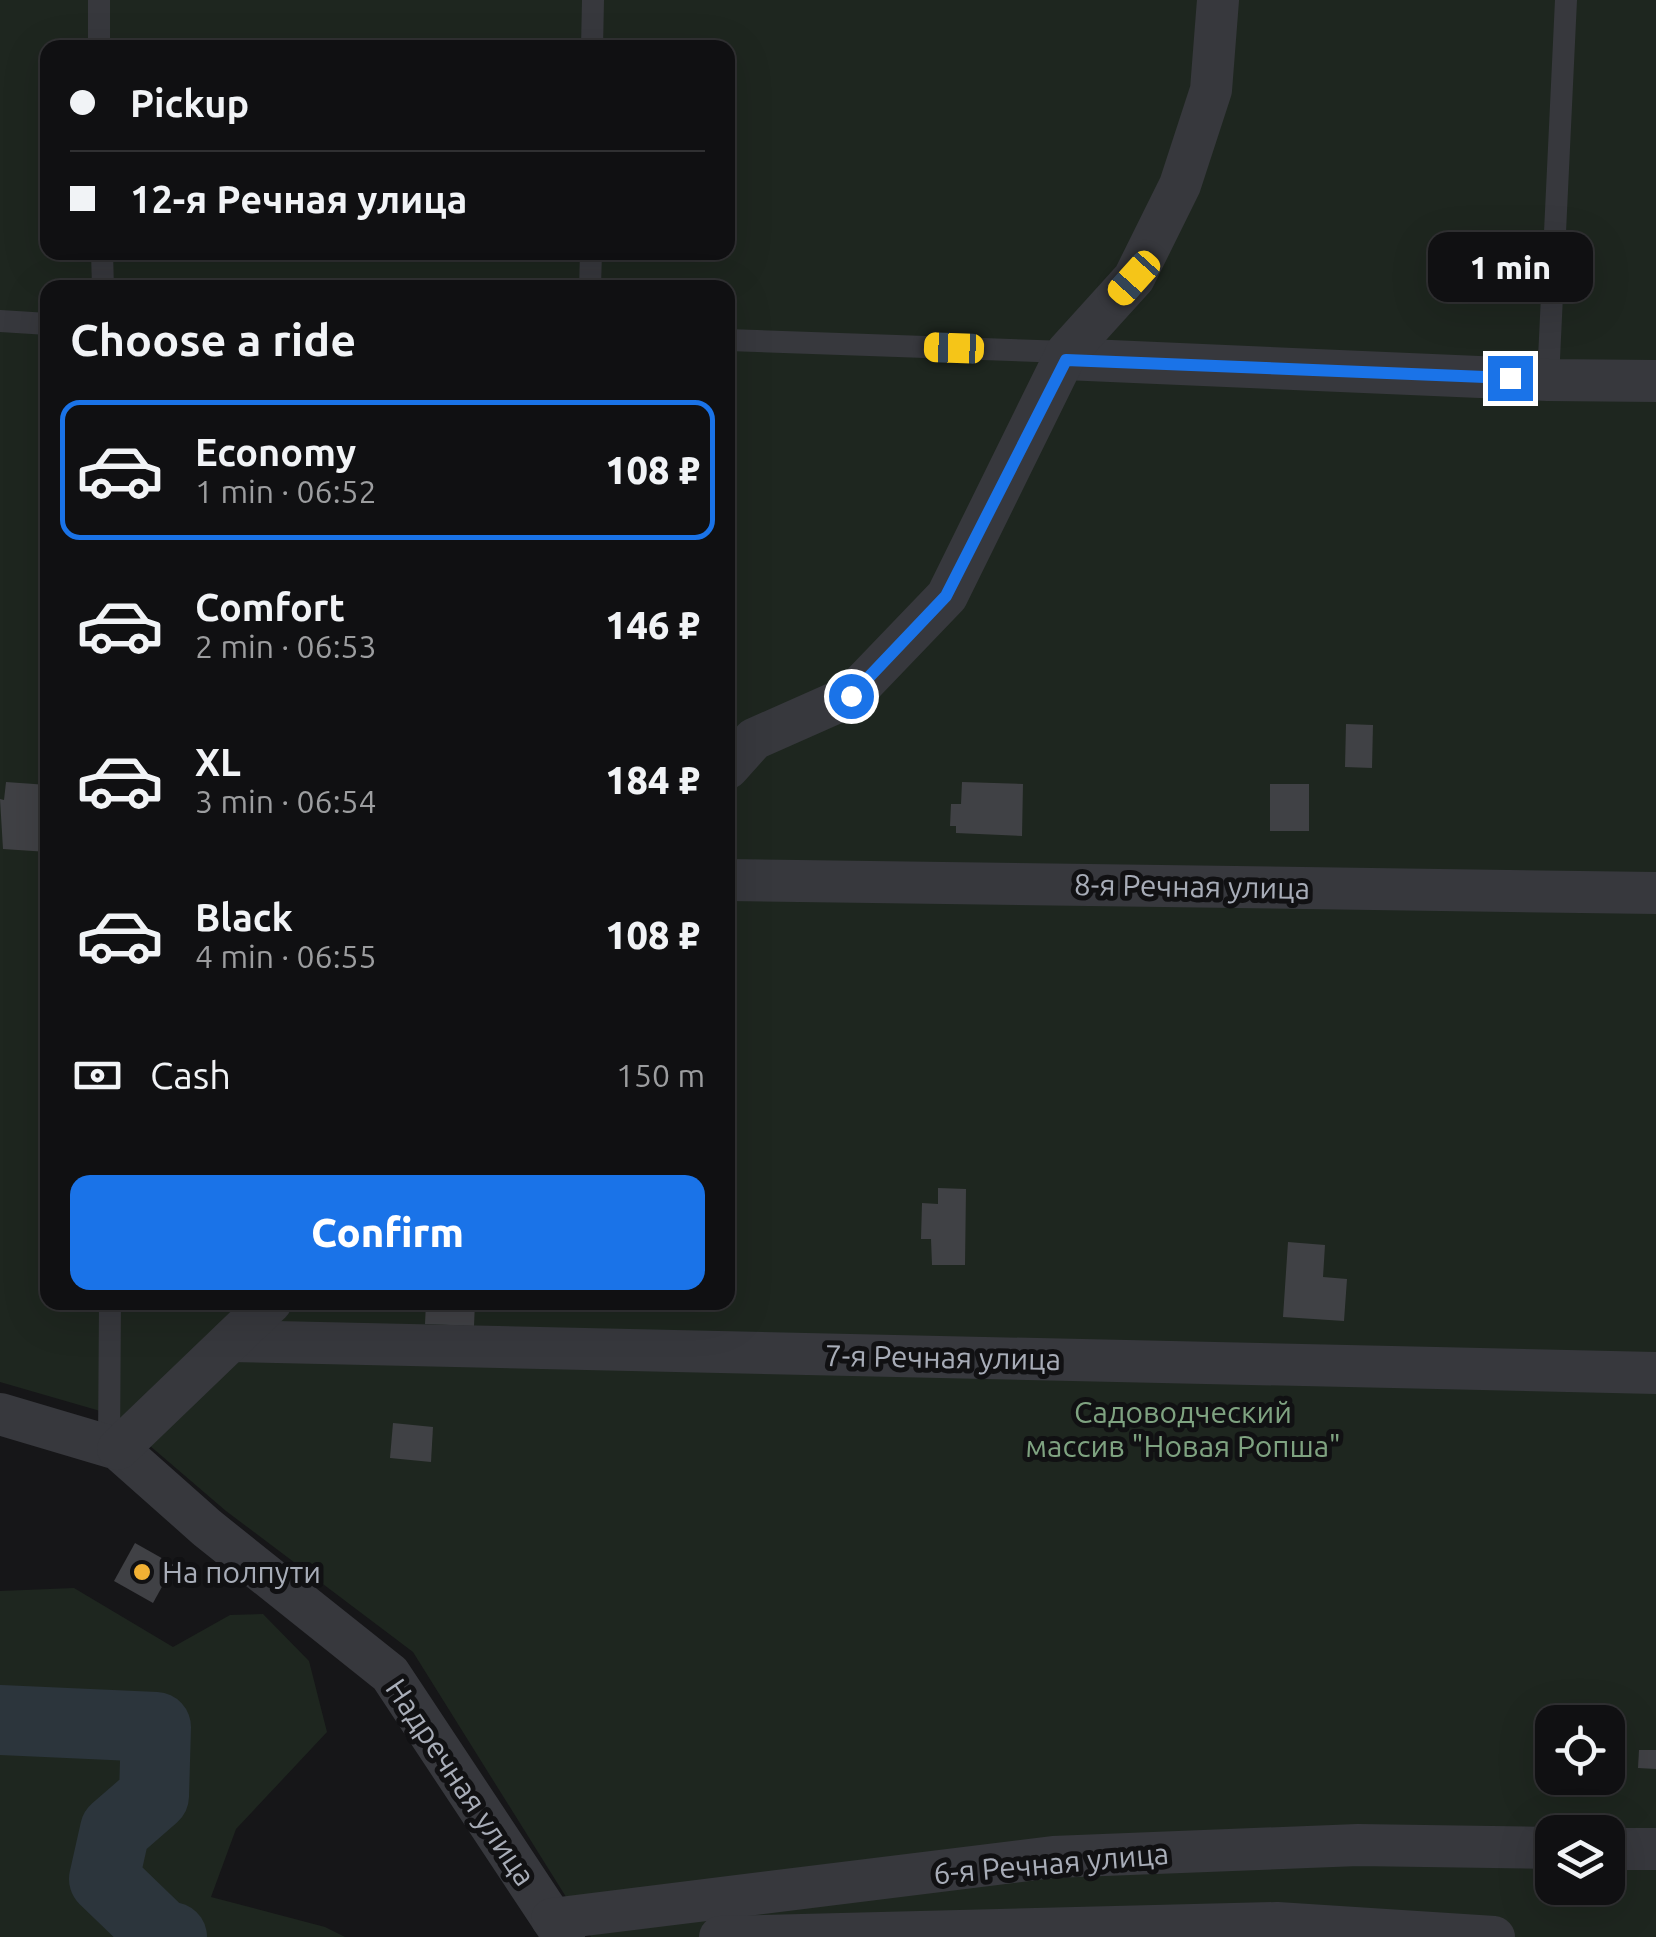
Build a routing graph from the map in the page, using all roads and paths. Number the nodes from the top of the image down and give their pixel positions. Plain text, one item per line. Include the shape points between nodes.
1 (98, 0) edge
2 (593, 0) edge
3 (1218, 0) edge
4 (1566, 0) edge
5 (99, 40) edge
6 (592, 40) edge
7 (0, 321) edge
8 (40, 324) edge
9 (735, 340) edge
10 (1066, 356) junction
11 (1548, 380) junction
12 (1656, 381) edge
13 (735, 760) edge
14 (735, 880) edge
15 (1656, 893) edge
16 (110, 1310) edge
17 (263, 1310) edge
18 (231, 1341) junction
19 (1656, 1372) edge
20 (0, 1414) edge
21 (114, 1447) junction
22 (1535, 1848) edge
23 (1625, 1848) edge
24 (1656, 1849) edge
25 (558, 1928) edge
26 (720, 1937) edge
27 (1494, 1937) edge

1 - 5 lane
2 - 6 lane
3 - 10 street via 1211,90 1180,185 1134,278
4 - 11 lane
7 - 8 lane
9 - 10 lane
10 - 11 street
10 - 13 street via 946,596 851,696 754,739
11 - 12 street
14 - 15 street, 8-я Речная улица
16 - 21 lane
17 - 18 street
18 - 19 street, 7-я Речная улица
18 - 21 street
20 - 21 street, Надречная улица
21 - 25 street, Надречная улица via 390,1674
22 - 25 street, 6-я Речная улица via 1358,1845 1052,1857
23 - 24 street
26 - 27 street, 6-я Речная улица via 1277,1924

